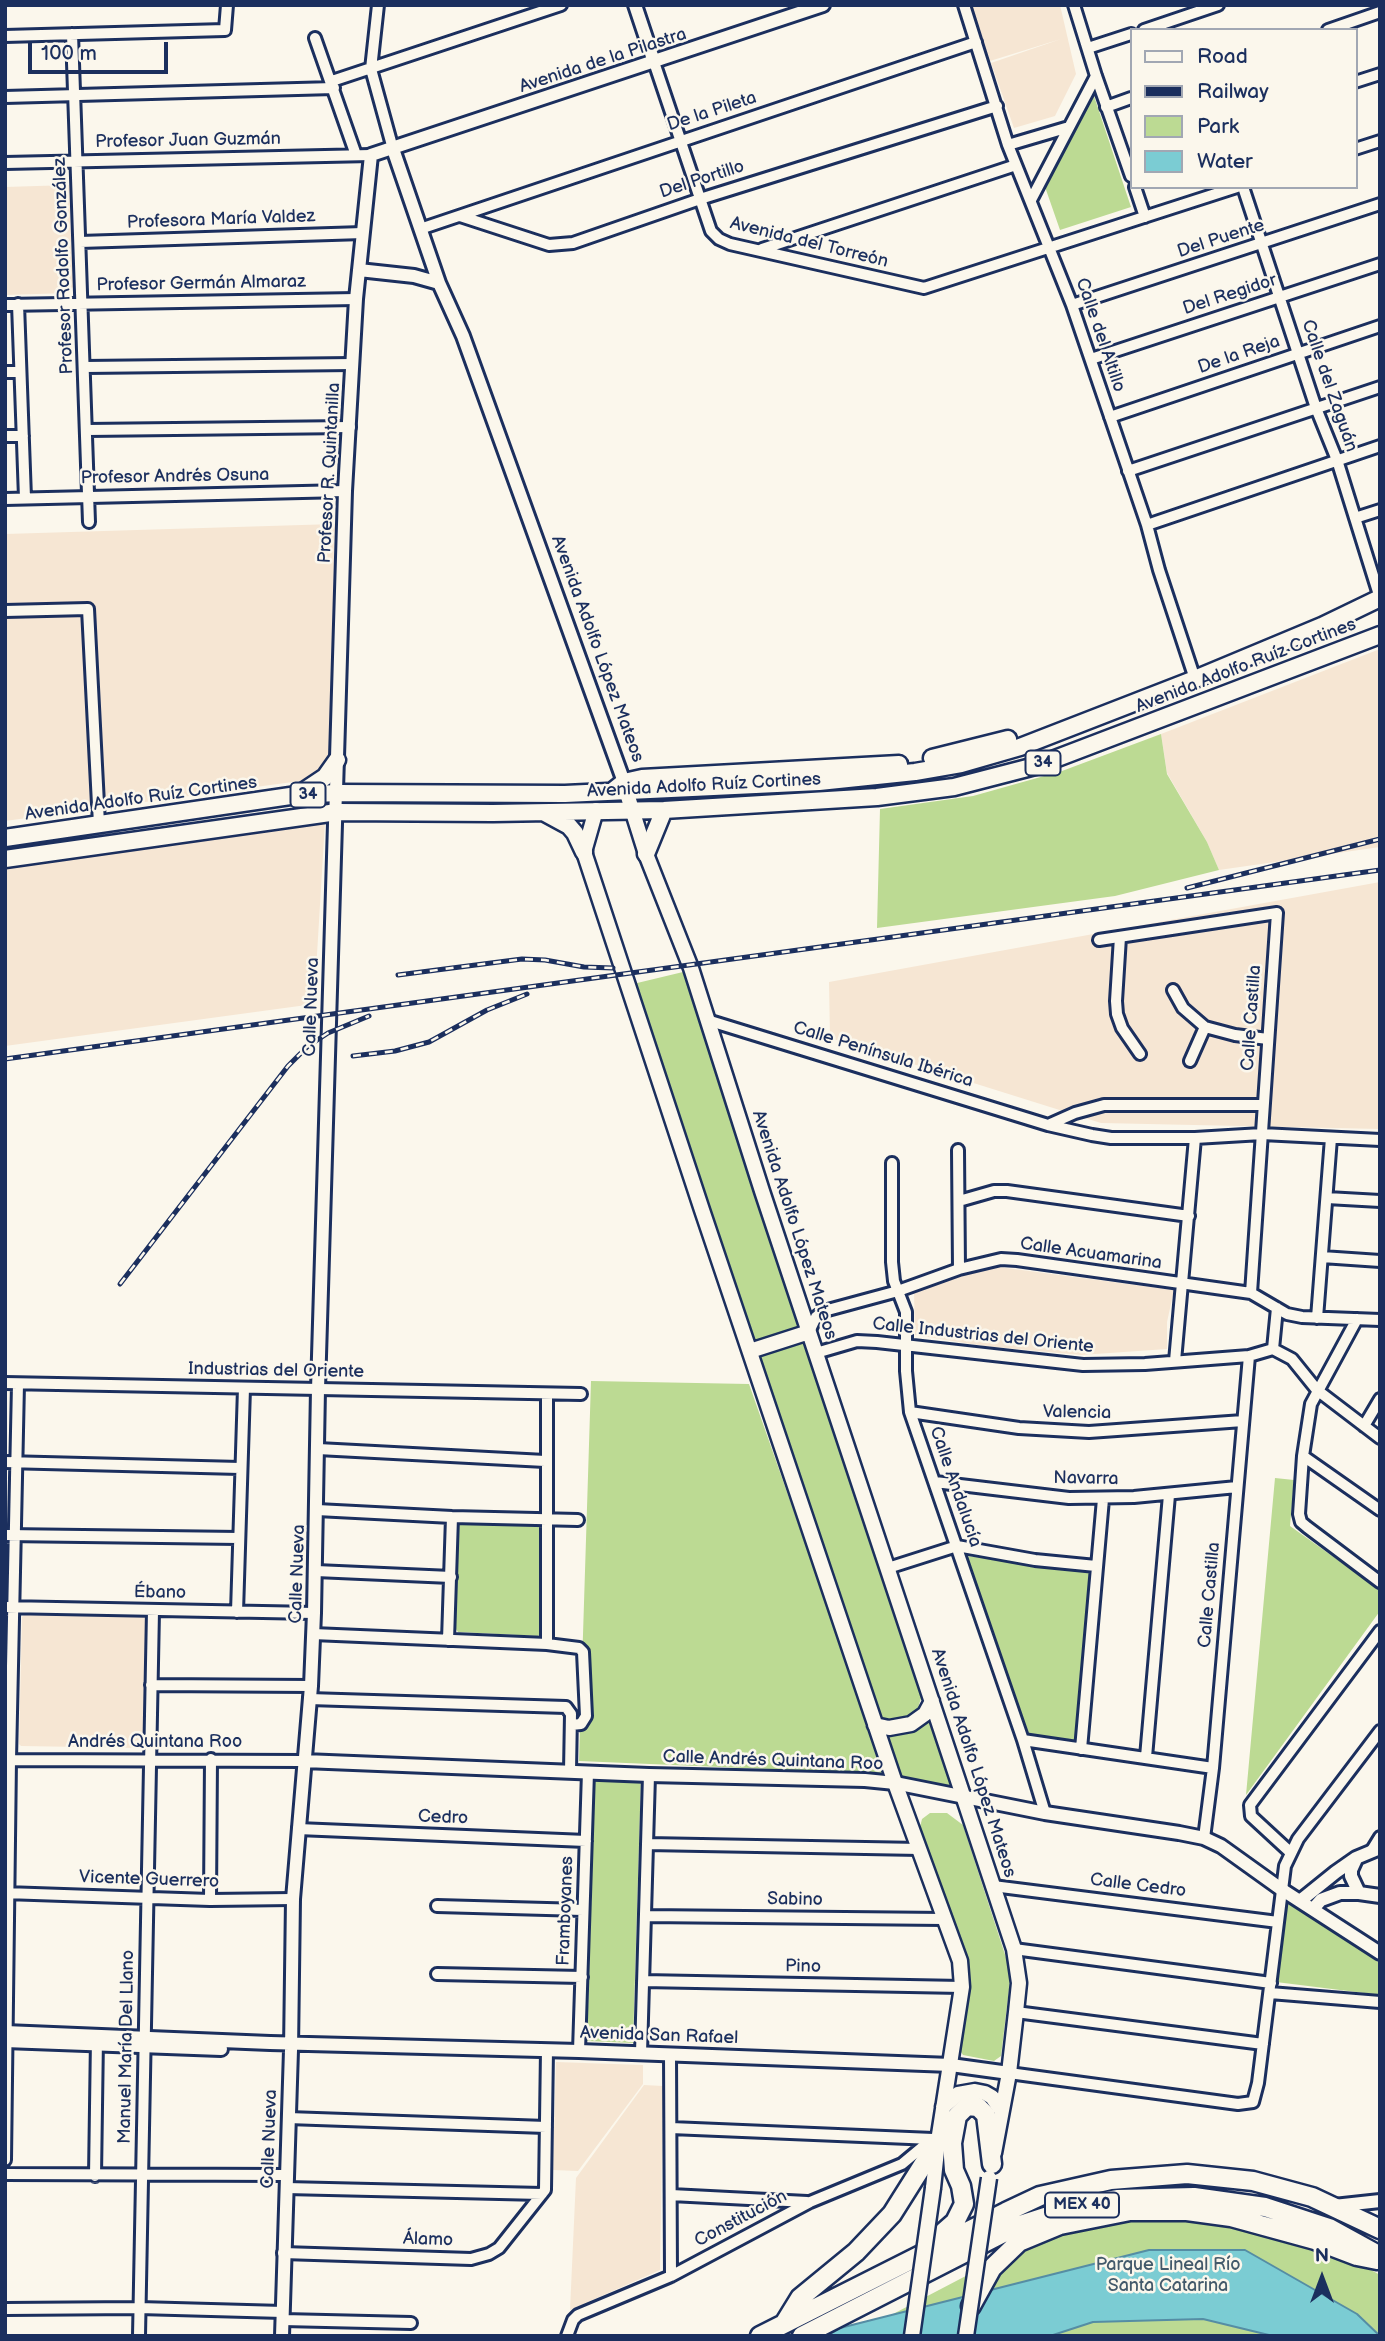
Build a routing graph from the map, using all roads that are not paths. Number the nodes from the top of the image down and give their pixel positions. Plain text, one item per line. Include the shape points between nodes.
1 (227, 5) edge
2 (377, 5) edge
3 (561, 5) edge
4 (635, 5) edge
5 (823, 5) edge
6 (964, 5) edge
7 (1074, 5) edge
8 (1218, 5) edge
9 (1380, 12) edge
10 (1150, 28) edge
11 (1334, 28) edge
12 (72, 34) junction
13 (1130, 34) edge
14 (5, 36) edge
15 (315, 38) dead end
16 (976, 42) junction
17 (1088, 48) junction
18 (654, 62) junction
19 (371, 69) junction
20 (1380, 74) edge
21 (1096, 76) junction
22 (1357, 81) edge
23 (333, 84) junction
24 (75, 95) junction
25 (5, 97) edge
26 (1130, 98) edge
27 (996, 106) junction
28 (1106, 107) junction
29 (1069, 127) junction
30 (681, 140) junction
31 (1380, 141) edge
32 (1008, 145) junction
33 (1357, 148) edge
34 (393, 149) junction
35 (356, 155) junction
36 (372, 155) junction
37 (1128, 158) edge
38 (77, 161) junction
39 (5, 163) edge
40 (1016, 165) junction
41 (1136, 189) edge
42 (1231, 189) edge
43 (1244, 189) edge
44 (699, 199) junction
45 (1031, 200) junction
46 (1380, 204) edge
47 (460, 216) junction
48 (1146, 217) junction
49 (420, 229) junction
50 (363, 233) junction
51 (80, 242) junction
52 (1263, 244) junction
53 (1050, 248) junction
54 (760, 250) junction
55 (1380, 264) edge
56 (359, 270) junction
57 (439, 284) junction
58 (1280, 297) junction
59 (356, 299) junction
60 (18, 304) junction
61 (82, 304) junction
62 (1072, 304) junction
63 (5, 305) edge
64 (1380, 326) edge
65 (1299, 354) junction
66 (1091, 359) junction
67 (353, 364) junction
68 (85, 367) junction
69 (5, 372) edge
70 (20, 372) junction
71 (1380, 387) edge
72 (1316, 408) junction
73 (1110, 417) junction
74 (350, 427) junction
75 (87, 430) junction
76 (5, 436) edge
77 (23, 436) junction
78 (1380, 446) edge
79 (1337, 460) junction
80 (1128, 471) junction
81 (345, 491) junction
82 (88, 497) junction
83 (25, 498) junction
84 (5, 499) edge
85 (1380, 510) edge
86 (1355, 518) junction
87 (89, 522) dead end
88 (1147, 525) junction
89 (1380, 598) edge
90 (5, 611) edge
91 (1380, 635) edge
92 (1192, 680) junction
93 (337, 760) junction
94 (621, 784) junction
95 (337, 793) junction
96 (297, 795) junction
97 (596, 810) junction
98 (634, 810) junction
99 (664, 810) junction
100 (337, 812) junction
101 (542, 812) junction
102 (99, 824) junction
103 (5, 838) edge
104 (584, 852) junction
105 (646, 854) junction
106 (5, 859) edge
107 (1120, 937) junction
108 (1099, 940) dead end
109 (1173, 989) dead end
110 (707, 1020) junction
111 (1205, 1027) junction
112 (1268, 1039) junction
113 (1140, 1054) dead end
114 (1190, 1060) dead end
115 (1263, 1105) junction
116 (1048, 1125) junction
117 (1262, 1134) junction
118 (1195, 1138) junction
119 (1331, 1138) junction
120 (1380, 1140) edge
121 (958, 1150) dead end
122 (892, 1163) dead end
123 (1327, 1198) junction
124 (959, 1200) junction
125 (1380, 1201) edge
126 (1189, 1216) junction
127 (1322, 1257) junction
128 (1380, 1261) edge
129 (959, 1269) junction
130 (1183, 1285) junction
131 (898, 1291) junction
132 (1251, 1293) junction
133 (1277, 1307) junction
134 (1317, 1318) junction
135 (1357, 1319) junction
136 (1380, 1320) edge
137 (809, 1332) junction
138 (905, 1345) junction
139 (1273, 1349) junction
140 (750, 1351) junction
141 (816, 1353) junction
142 (1249, 1356) junction
143 (1175, 1361) junction
144 (5, 1383) edge
145 (18, 1384) junction
146 (244, 1388) junction
147 (317, 1389) junction
148 (1317, 1390) junction
149 (581, 1394) dead end
150 (547, 1395) junction
151 (1380, 1399) edge
152 (910, 1412) junction
153 (1243, 1421) junction
154 (1364, 1426) junction
155 (1380, 1438) edge
156 (318, 1449) junction
157 (1303, 1456) junction
158 (545, 1461) junction
159 (11, 1462) edge
160 (240, 1468) junction
161 (935, 1482) junction
162 (1237, 1487) junction
163 (1169, 1495) junction
164 (1103, 1499) junction
165 (317, 1510) junction
166 (1380, 1510) edge
167 (452, 1517) junction
168 (546, 1519) junction
169 (578, 1520) dead end
170 (10, 1535) edge
171 (239, 1538) junction
172 (957, 1546) junction
173 (1096, 1566) junction
174 (888, 1568) junction
175 (316, 1571) junction
176 (451, 1577) junction
177 (1380, 1582) edge
178 (9, 1607) edge
179 (153, 1611) junction
180 (237, 1612) junction
181 (314, 1613) junction
182 (1380, 1631) edge
183 (313, 1634) junction
184 (448, 1640) junction
185 (547, 1644) junction
186 (151, 1685) junction
187 (310, 1692) junction
188 (932, 1701) junction
189 (571, 1725) junction
190 (875, 1725) junction
191 (1380, 1731) edge
192 (1023, 1741) junction
193 (1081, 1749) junction
194 (1146, 1757) junction
195 (211, 1759) junction
196 (8, 1760) edge
197 (150, 1760) junction
198 (304, 1761) junction
199 (1213, 1768) junction
200 (570, 1771) junction
201 (589, 1772) junction
202 (649, 1775) junction
203 (895, 1783) junction
204 (965, 1799) junction
205 (1045, 1813) junction
206 (298, 1829) junction
207 (1380, 1836) edge
208 (1204, 1838) junction
209 (586, 1841) junction
210 (648, 1844) junction
211 (920, 1849) junction
212 (1376, 1849) edge
213 (1290, 1852) junction
214 (1356, 1858) junction
215 (993, 1886) junction
216 (1281, 1889) junction
217 (7, 1893) edge
218 (1359, 1893) junction
219 (1380, 1896) edge
220 (148, 1898) junction
221 (293, 1899) junction
222 (210, 1900) junction
223 (1300, 1901) junction
224 (437, 1906) dead end
225 (1313, 1909) junction
226 (583, 1910) junction
227 (645, 1916) junction
228 (944, 1919) junction
229 (1278, 1922) junction
230 (1014, 1949) junction
231 (1380, 1953) edge
232 (437, 1974) dead end
233 (582, 1977) junction
234 (643, 1981) junction
235 (962, 1987) junction
236 (1271, 1988) junction
237 (1380, 2002) edge
238 (1016, 2012) junction
239 (6, 2037) edge
240 (97, 2039) junction
241 (144, 2041) junction
242 (1263, 2044) junction
243 (291, 2047) junction
244 (547, 2050) junction
245 (579, 2050) junction
246 (641, 2053) junction
247 (670, 2054) junction
248 (951, 2065) junction
249 (1009, 2073) junction
250 (943, 2107) junction
251 (1001, 2110) junction
252 (288, 2118) junction
253 (547, 2127) junction
254 (671, 2128) junction
255 (936, 2139) junction
256 (5, 2160) edge
257 (990, 2171) junction
258 (5, 2174) edge
259 (95, 2176) junction
260 (142, 2176) junction
261 (286, 2181) junction
262 (542, 2194) junction
263 (671, 2195) junction
264 (1380, 2201) edge
265 (810, 2202) junction
266 (1334, 2206) junction
267 (1380, 2229) edge
268 (284, 2253) junction
269 (918, 2256) junction
270 (1380, 2258) edge
271 (671, 2276) junction
272 (971, 2306) junction
273 (139, 2308) junction
274 (5, 2309) edge
275 (283, 2316) junction
276 (411, 2323) dead end
277 (783, 2324) junction
278 (139, 2336) edge
279 (282, 2336) edge
280 (567, 2336) edge
281 (760, 2336) edge
282 (802, 2336) edge
283 (912, 2336) edge
284 (966, 2336) edge

1 - 12 street via 225,30
2 - 19 street
3 - 19 street
4 - 18 street, Avenida del Torreón
5 - 18 street, Avenida de la Pilastra
6 - 16 street, Calle del Altillo
7 - 17 street
8 - 10 street
9 - 11 street
12 - 14 street
12 - 24 street, Profesor Rodolfo González
13 - 17 street
15 - 23 street
16 - 27 street, Calle del Altillo
16 - 30 street, De la Pileta
17 - 21 street
18 - 30 street, Avenida del Torreón
18 - 34 street, Avenida de la Pilastra
19 - 23 street
19 - 34 street
20 - 22 street
21 - 28 street
21 - 29 street
23 - 24 street
23 - 35 street
24 - 25 street
24 - 38 street, Profesor Rodolfo González
26 - 28 street
27 - 32 street, Calle del Altillo
27 - 44 street, Del Portillo
28 - 37 street
29 - 32 street
29 - 45 street
30 - 44 street, Avenida del Torreón
30 - 47 street, De la Pileta
31 - 33 street
32 - 40 street, Calle del Altillo
34 - 36 street, Avenida de la Pilastra
34 - 49 street, Avenida Adolfo López Mateos
35 - 36 street, Profesor Juan Guzmán
35 - 38 street, Profesor Juan Guzmán
36 - 50 street, Profesor R. Quintanilla
38 - 39 street, Profesor Juan Guzmán
38 - 51 street, Profesor Rodolfo González
40 - 45 street, Calle del Altillo
40 - 54 street
41 - 48 street
42 - 48 street, Avenida del Torreón
43 - 52 street, Calle del Zaguán
44 - 47 street, Del Portillo via 557,245
44 - 54 street, Avenida del Torreón via 711,231 719,239
45 - 53 street, Calle del Altillo
46 - 52 street, Del Puente
47 - 49 street
48 - 53 street, Avenida del Torreón
49 - 57 street, Avenida Adolfo López Mateos
50 - 51 street, Profesora María Valdez
50 - 56 street, Profesor R. Quintanilla
51 - 61 street, Profesor Rodolfo González
52 - 58 street, Calle del Zaguán
52 - 62 street, Del Puente
53 - 54 street, Avenida del Torreón via 924,288
53 - 62 street, Calle del Altillo
55 - 58 street, Del Regidor
56 - 57 street via 414,276
56 - 59 street, Profesor R. Quintanilla
57 - 94 street, Avenida Adolfo López Mateos via 463,336
58 - 65 street, Calle del Zaguán
58 - 66 street, Del Regidor
59 - 61 street, Profesor Germán Almaraz
59 - 67 street, Profesor R. Quintanilla
60 - 61 street, Profesor Germán Almaraz
60 - 63 street, Profesor Germán Almaraz
60 - 70 street
61 - 68 street, Profesor Rodolfo González
62 - 66 street, Calle del Altillo
64 - 65 street, De la Reja
65 - 72 street, Calle del Zaguán
65 - 73 street, De la Reja
66 - 73 street, Calle del Altillo
67 - 68 street
67 - 74 street, Profesor R. Quintanilla
68 - 75 street, Profesor Rodolfo González
69 - 70 street
70 - 77 street
71 - 72 street
72 - 79 street, Calle del Zaguán
72 - 80 street
73 - 80 street, Calle del Altillo
74 - 75 street
74 - 81 street, Profesor R. Quintanilla
75 - 82 street, Profesor Rodolfo González
76 - 77 street
77 - 83 street
78 - 79 street
79 - 86 street, Calle del Zaguán
79 - 88 street
80 - 88 street, Calle del Altillo
81 - 82 street, Profesor Andrés Osuna
81 - 93 street, Profesor R. Quintanilla
82 - 83 street, Profesor Andrés Osuna
82 - 87 street, Profesor Rodolfo González
83 - 84 street, Profesor Andrés Osuna
85 - 86 street
86 - 89 street, Calle del Zaguán
88 - 92 street, Calle del Altillo
89 - 92 main road, Avenida Adolfo Ruíz Cortines / 34
90 - 102 street via 88,609
91 - 99 main road, Avenida Adolfo Ruíz Cortines / 34 via 992,779 877,797
92 - 94 main road, Avenida Adolfo Ruíz Cortines / 34 via 1161,682 1016,737 913,762 642,778
92 - 94 main road, Avenida Adolfo Ruíz Cortines / 34 via 1020,747 961,764 863,779
93 - 95 street, Profesor R. Quintanilla
93 - 96 main road via 317,784
94 - 95 main road, Avenida Adolfo Ruíz Cortines / 34 via 486,795
94 - 97 main road
94 - 98 main road, Avenida Adolfo López Mateos
95 - 96 main road, Avenida Adolfo Ruíz Cortines / 34
95 - 100 street, Calle Nueva
96 - 102 main road, Avenida Adolfo Ruíz Cortines / 34
97 - 98 main road, Avenida Adolfo Ruíz Cortines / 34
97 - 101 main road, Avenida Adolfo Ruíz Cortines / 34
97 - 104 main road
98 - 99 main road, Avenida Adolfo Ruíz Cortines / 34
98 - 105 main road, Avenida Adolfo López Mateos
99 - 105 main road
100 - 101 main road, Avenida Adolfo Ruíz Cortines / 34
100 - 106 main road, Avenida Adolfo Ruíz Cortines / 34
100 - 147 street, Calle Nueva
101 - 104 main road via 569,826
102 - 103 main road, Avenida Adolfo Ruíz Cortines / 34
104 - 140 main road
105 - 110 main road, Avenida Adolfo López Mateos
107 - 108 street
107 - 112 street, Calle Castilla via 1278,913
107 - 113 street via 1117,1014
109 - 111 street via 1183,1008
110 - 116 street, Calle Península Ibérica
110 - 137 main road, Avenida Adolfo López Mateos
111 - 112 street
111 - 114 street
112 - 115 street, Calle Castilla
115 - 116 street via 1104,1105
115 - 117 street, Calle Castilla
116 - 118 street, Calle Península Ibérica via 1111,1138
117 - 118 street, Calle Península Ibérica
117 - 119 street, Calle Península Ibérica
117 - 132 street, Calle Castilla
118 - 126 street
119 - 120 street, Calle Península Ibérica
119 - 123 street
121 - 124 street
122 - 131 street, Calle Andalucía via 892,1262
123 - 125 street
123 - 127 street
124 - 126 street via 1007,1191
124 - 129 street
126 - 130 street
127 - 128 street
127 - 134 street
129 - 130 street, Calle Acuamarina via 987,1261 1017,1260
129 - 131 street, Calle Acuamarina
130 - 132 street, Calle Acuamarina
130 - 143 street
131 - 137 street, Calle Acuamarina via 824,1311
131 - 138 street, Calle Andalucía via 906,1312
132 - 133 street, Calle Acuamarina
133 - 134 street, Calle Acuamarina via 1287,1314
133 - 139 street
134 - 135 street, Calle Acuamarina
135 - 136 street, Calle Acuamarina
135 - 148 street
137 - 140 main road
137 - 141 main road, Avenida Adolfo López Mateos
138 - 141 street, Calle Industrias del Oriente via 857,1341
138 - 143 street, Calle Industrias del Oriente via 1083,1366
138 - 152 street, Calle Andalucía
139 - 142 street, Calle Industrias del Oriente
139 - 148 street via 1292,1359
140 - 190 main road
141 - 174 main road, Avenida Adolfo López Mateos
142 - 143 street, Calle Industrias del Oriente
142 - 153 street, Calle Castilla
144 - 145 street, Industrias del Oriente
145 - 146 street, Industrias del Oriente
145 - 159 street
146 - 147 street, Industrias del Oriente
146 - 160 street
147 - 150 street, Industrias del Oriente
147 - 156 street, Calle Nueva
148 - 154 street
148 - 157 street
149 - 150 street, Industrias del Oriente
150 - 158 street
151 - 154 street
152 - 153 street, Valencia via 1019,1428 1089,1432
152 - 161 street, Calle Andalucía
153 - 162 street, Calle Castilla
154 - 155 street
156 - 158 street
156 - 165 street, Calle Nueva
157 - 166 street
157 - 177 street via 1301,1522
158 - 168 street
159 - 160 street
159 - 170 street
160 - 171 street
161 - 164 street, Navarra
161 - 172 street, Calle Andalucía
162 - 163 street, Navarra
162 - 199 street, Calle Castilla
163 - 164 street, Navarra
163 - 194 street
164 - 173 street
165 - 167 street
165 - 175 street, Calle Nueva
167 - 168 street
167 - 176 street
168 - 169 street
168 - 185 street
170 - 171 street
170 - 178 street
171 - 180 street
172 - 173 street
172 - 174 street
172 - 192 street, Calle Andalucía
173 - 193 street
174 - 188 main road, Avenida Adolfo López Mateos
175 - 176 street
175 - 181 street, Calle Nueva
176 - 184 street
178 - 179 street, Ébano
178 - 196 street
179 - 180 street, Ébano
179 - 186 street, Manuel María Del Llano
180 - 181 street, Ébano
181 - 183 street, Calle Nueva
182 - 213 street via 1250,1805 1251,1816
183 - 184 street
183 - 187 street, Calle Nueva
184 - 185 street
185 - 189 street via 583,1652 586,1716 581,1724
186 - 187 street
186 - 197 street, Manuel María Del Llano
187 - 189 street via 566,1707
187 - 198 street, Calle Nueva
188 - 190 main road via 925,1714 911,1724
188 - 204 main road, Avenida Adolfo López Mateos
189 - 200 street
190 - 203 main road
191 - 213 street
192 - 193 street
192 - 205 street, Calle Andalucía
193 - 194 street
194 - 199 street
195 - 197 street, Andrés Quintana Roo
195 - 198 street, Andrés Quintana Roo
195 - 222 street
196 - 197 street, Andrés Quintana Roo
196 - 217 street
197 - 220 street, Manuel María Del Llano
198 - 200 street, Calle Andrés Quintana Roo
198 - 206 street, Calle Nueva
199 - 208 street, Calle Castilla
200 - 201 street, Calle Andrés Quintana Roo
201 - 202 street, Calle Andrés Quintana Roo
201 - 209 street, Framboyanes
202 - 203 street, Calle Andrés Quintana Roo
202 - 210 street
203 - 204 street, Calle Andrés Quintana Roo
203 - 211 main road
204 - 205 street, Calle Andrés Quintana Roo
204 - 215 main road, Avenida Adolfo López Mateos
205 - 208 street, Calle Andrés Quintana Roo
206 - 209 street, Cedro
206 - 221 street, Calle Nueva
207 - 212 street
208 - 216 street, Calle Andrés Quintana Roo
209 - 226 street, Framboyanes
210 - 211 street
210 - 227 street
211 - 228 main road
212 - 214 street
213 - 216 street
214 - 218 street via 1350,1870
214 - 223 street
215 - 229 street, Calle Cedro
215 - 230 main road, Avenida Adolfo López Mateos
216 - 223 street, Calle Andrés Quintana Roo
216 - 229 street
217 - 220 street, Vicente Guerrero
217 - 239 street
218 - 219 street
218 - 225 street via 1329,1895
220 - 222 street, Vicente Guerrero
220 - 241 street, Manuel María Del Llano
221 - 222 street, Vicente Guerrero
221 - 243 street, Calle Nueva
223 - 225 street, Calle Andrés Quintana Roo
224 - 226 street
225 - 231 street, Calle Andrés Quintana Roo
226 - 233 street, Framboyanes
227 - 228 street, Sabino
227 - 234 street
228 - 235 main road via 960,1961
229 - 236 street
230 - 236 street
230 - 238 main road, Avenida Adolfo López Mateos via 1019,1983
232 - 233 street
233 - 245 street, Framboyanes
234 - 235 street, Pino
234 - 246 street
235 - 248 main road
236 - 237 street
236 - 242 street
238 - 242 street
238 - 249 main road, Avenida Adolfo López Mateos
239 - 240 street, Avenida San Rafael
239 - 256 street
240 - 241 street, Avenida San Rafael
240 - 259 street
241 - 243 street, Avenida San Rafael
241 - 260 street, Manuel María Del Llano
242 - 249 street via 1256,2096 1252,2102 1238,2104
243 - 244 street, Avenida San Rafael
243 - 252 street, Calle Nueva
244 - 245 street, Avenida San Rafael
244 - 253 street
245 - 246 street, Avenida San Rafael
246 - 247 street, Avenida San Rafael
247 - 248 street, Avenida San Rafael
247 - 254 street
248 - 249 street, Avenida San Rafael
248 - 250 main road
249 - 251 main road, Avenida Adolfo López Mateos
250 - 251 main road via 958,2094 975,2091 992,2098
250 - 255 main road
251 - 257 main road, Avenida Adolfo López Mateos
252 - 253 street
252 - 261 street, Calle Nueva
253 - 262 street
254 - 255 street
254 - 263 street
255 - 265 street, Constitución via 902,2164
255 - 277 highway via 892,2214 856,2252 800,2298
255 - 283 main road, bridge
257 - 269 highway via 986,2115 978,2106 967,2106 957,2116 952,2143 962,2209 955,2222
257 - 272 main road, Avenida Adolfo López Mateos, bridge
258 - 259 street
259 - 260 street
260 - 261 street
260 - 273 street, Manuel María Del Llano
261 - 262 street
261 - 268 street, Calle Nueva
262 - 268 street, Álamo via 499,2248 480,2258
263 - 265 street
263 - 271 street
264 - 266 street
265 - 271 street, Constitución
266 - 267 highway, MEX 40
266 - 269 highway, MEX 40 via 1283,2188 1229,2177 1135,2177 1040,2196
268 - 275 street, Calle Nueva
269 - 277 highway, MEX 40
270 - 272 highway via 1357,2256 1248,2221 1201,2212 1141,2210 1060,2225 1019,2242 1004,2253
270 - 282 highway, MEX 40 via 1329,2228 1265,2207 1194,2197 1117,2199 1017,2226
271 - 280 street, Constitución via 578,2315
272 - 284 main road, Avenida Adolfo López Mateos, bridge
273 - 274 street
273 - 275 street
273 - 278 street, Manuel María Del Llano
275 - 276 street
275 - 279 street, Calle Nueva
277 - 281 highway, MEX 40

